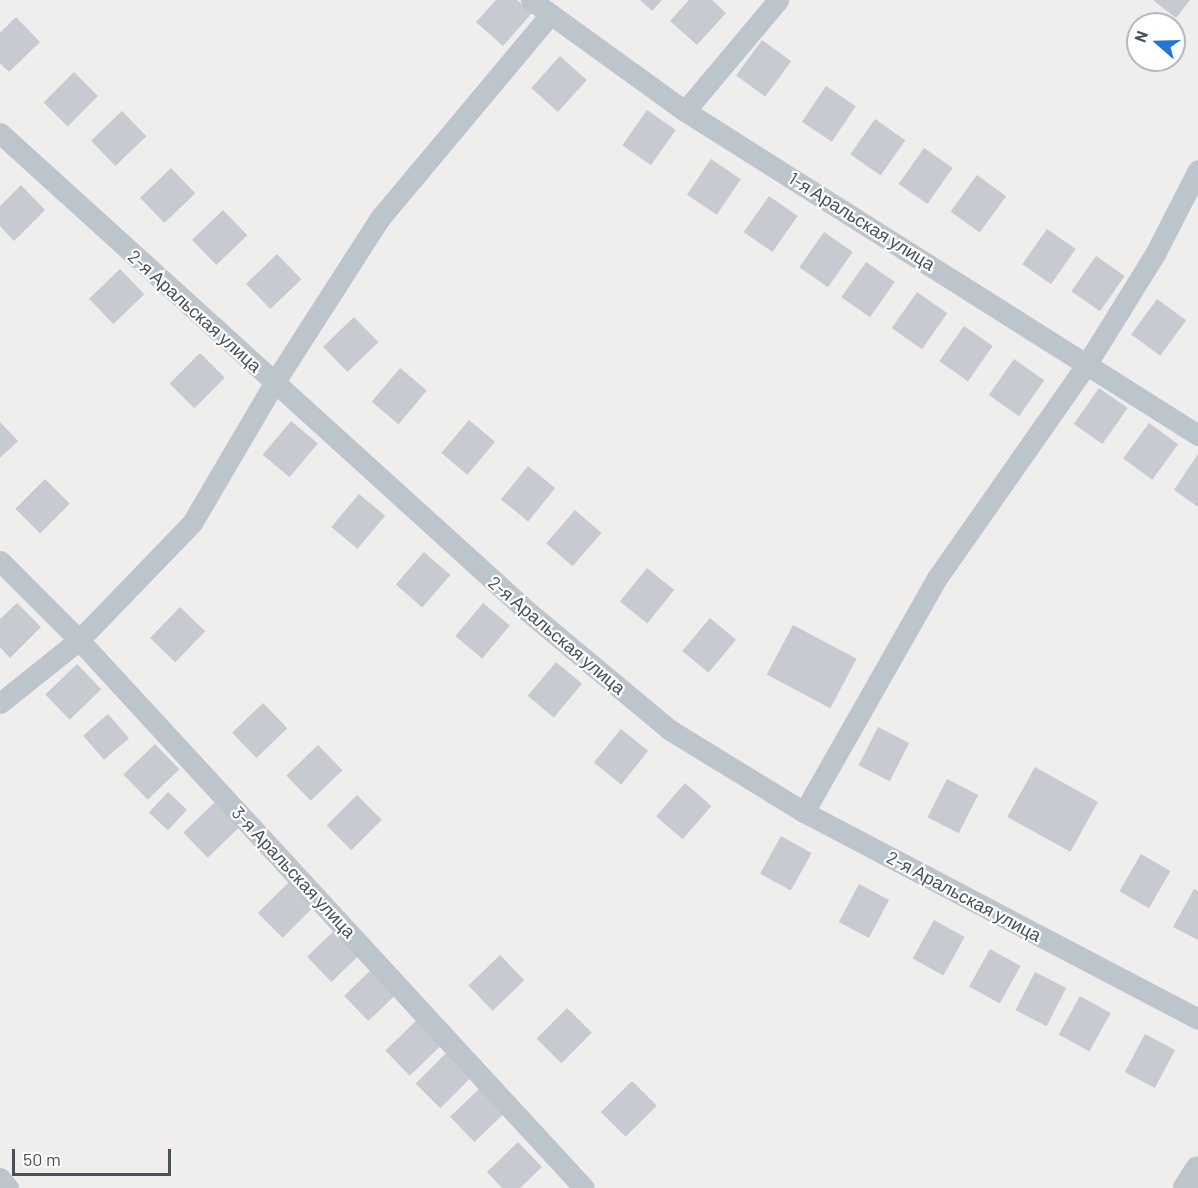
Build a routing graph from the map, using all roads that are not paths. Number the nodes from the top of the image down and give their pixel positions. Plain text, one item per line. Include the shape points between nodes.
1 (531, 0) edge
2 (778, 0) edge
3 (549, 16) junction
4 (685, 111) junction
5 (0, 133) edge
6 (1198, 170) edge
7 (1088, 362) junction
8 (274, 383) junction
9 (1198, 435) edge
10 (0, 561) edge
11 (80, 640) junction
12 (0, 703) edge
13 (804, 812) junction
14 (1196, 1014) edge
15 (1198, 1169) edge
16 (0, 1178) edge
17 (8, 1188) edge
18 (584, 1188) edge
19 (1186, 1188) edge

1 - 3 street, 1-я Аральская улица
2 - 4 street
3 - 4 street, 1-я Аральская улица
3 - 8 street via 380,218
4 - 7 street, 1-я Аральская улица
5 - 8 street, 2-я Аральская улица
6 - 7 street via 1155,254
7 - 9 street, 1-я Аральская улица
7 - 13 street via 937,578
8 - 11 street via 192,523
8 - 13 street, 2-я Аральская улица via 526,610 670,730
10 - 11 street, 3-я Аральская улица
11 - 12 street
11 - 18 street, 3-я Аральская улица
13 - 14 street, 2-я Аральская улица
15 - 19 street
16 - 17 street

